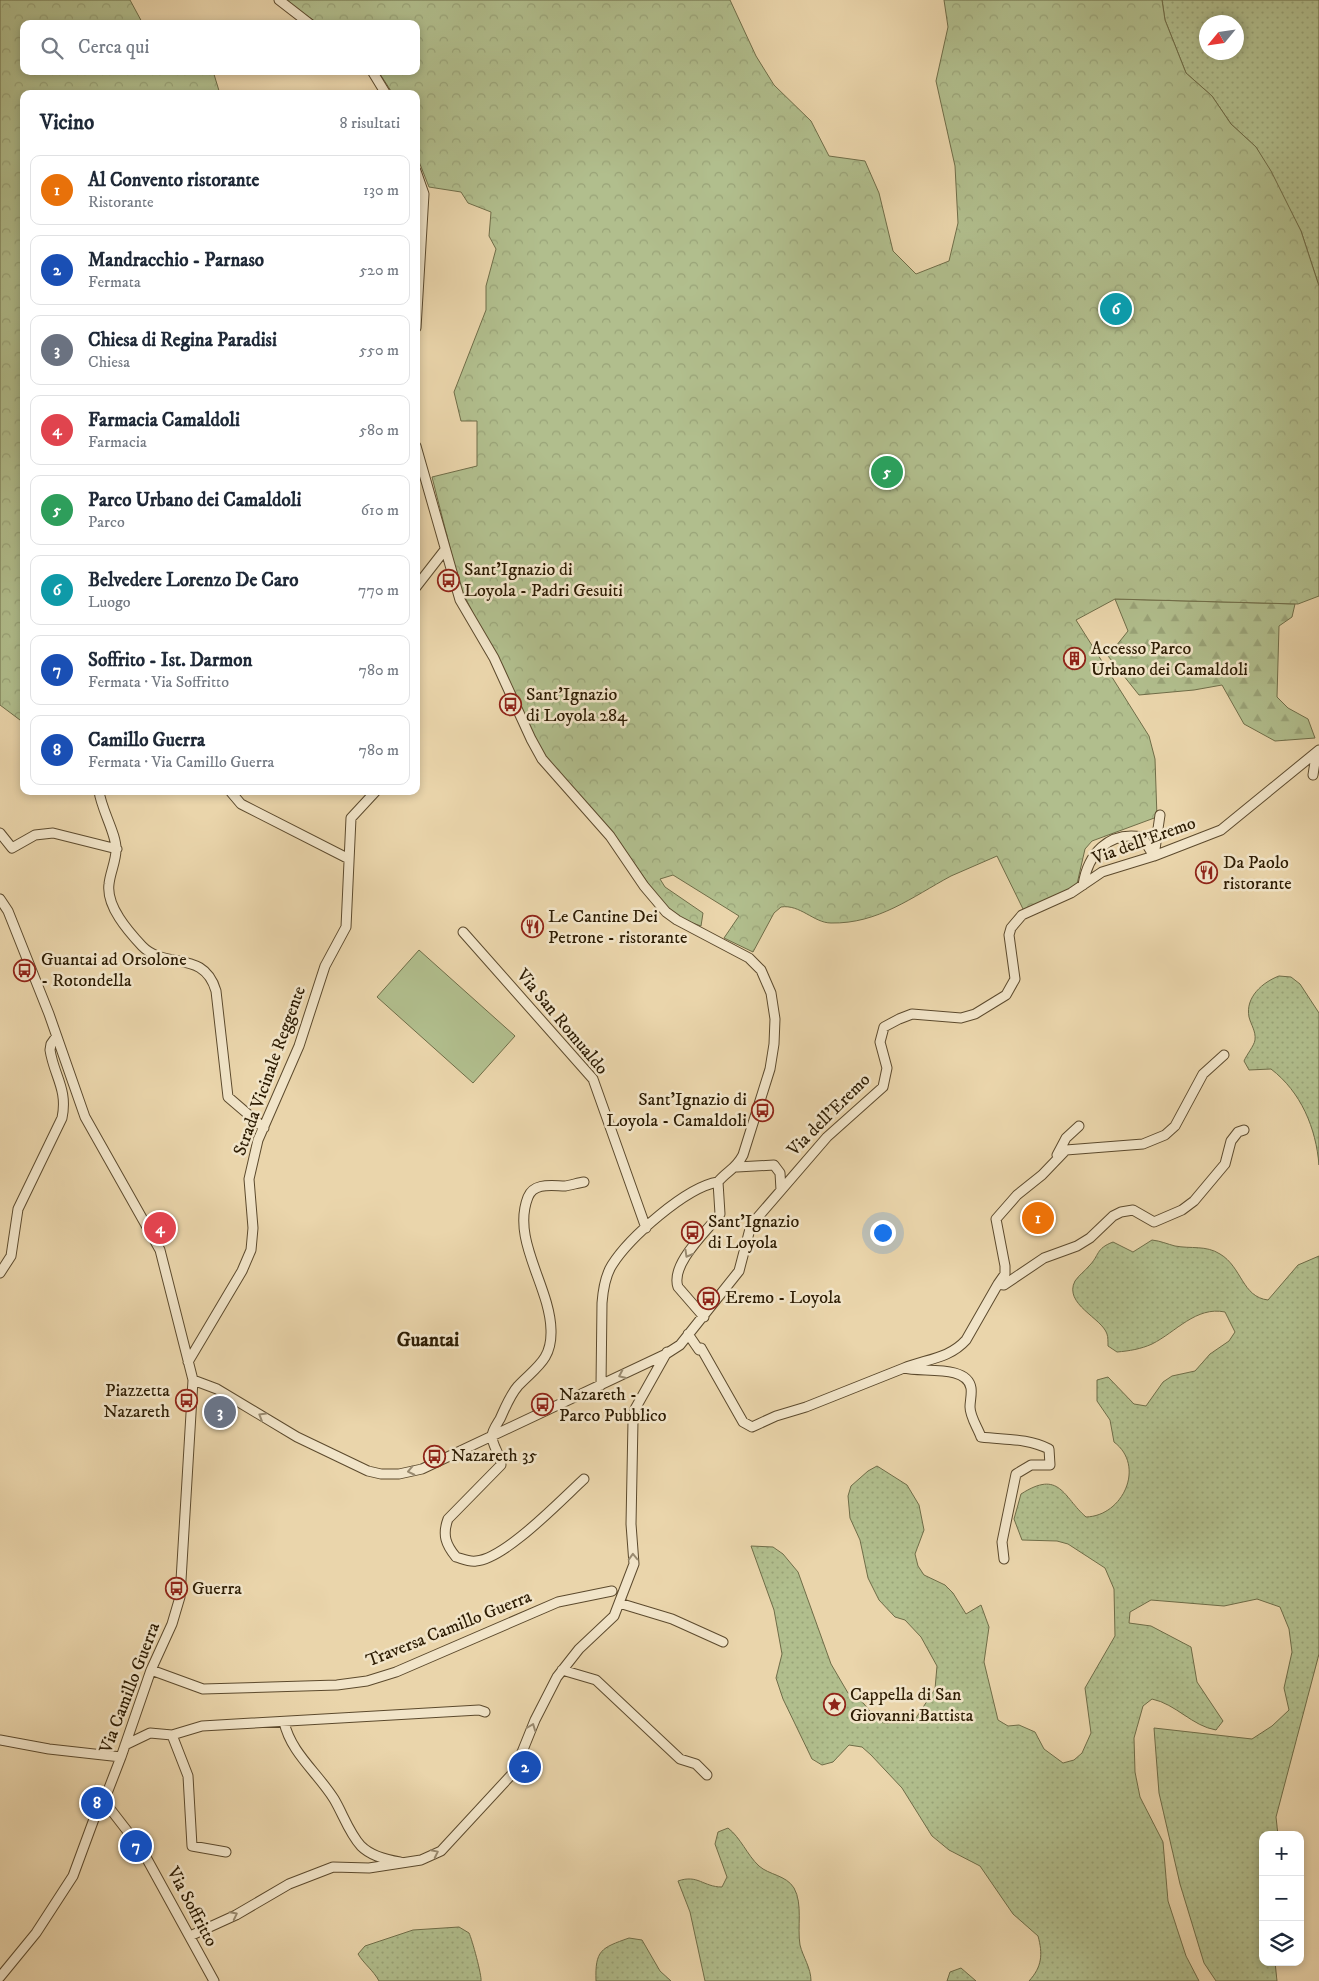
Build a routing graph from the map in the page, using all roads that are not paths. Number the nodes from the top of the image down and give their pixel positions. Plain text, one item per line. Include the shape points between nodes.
1 (279, 0) edge
2 (305, 20) edge
3 (374, 75) edge
4 (384, 90) edge
5 (420, 182) edge
6 (420, 261) edge
7 (420, 461) edge
8 (444, 551) junction
9 (420, 582) edge
10 (1319, 750) edge
11 (1319, 758) edge
12 (1313, 775) dead end
13 (101, 795) edge
14 (233, 795) edge
15 (372, 795) edge
16 (1160, 816) dead end
17 (0, 833) edge
18 (117, 849) junction
19 (1154, 856) junction
20 (349, 859) junction
21 (1083, 885) junction
22 (0, 899) edge
23 (463, 932) dead end
24 (56, 1037) junction
25 (1224, 1055) dead end
26 (1079, 1126) dead end
27 (264, 1128) junction
28 (1244, 1130) dead end
29 (1053, 1162) junction
30 (737, 1167) junction
31 (584, 1182) dead end
32 (718, 1182) junction
33 (781, 1190) junction
34 (646, 1228) junction
35 (0, 1274) edge
36 (998, 1284) junction
37 (704, 1317) junction
38 (688, 1334) junction
39 (666, 1354) junction
40 (188, 1362) junction
41 (904, 1368) junction
42 (193, 1380) junction
43 (601, 1385) junction
44 (492, 1436) junction
45 (584, 1479) dead end
46 (1004, 1559) dead end
47 (612, 1591) dead end
48 (619, 1603) junction
49 (723, 1642) dead end
50 (151, 1670) junction
51 (562, 1670) junction
52 (485, 1712) dead end
53 (284, 1722) junction
54 (172, 1735) junction
55 (0, 1740) edge
56 (125, 1745) junction
57 (121, 1758) junction
58 (707, 1775) dead end
59 (104, 1801) junction
60 (226, 1852) dead end
61 (403, 1863) junction
62 (190, 1936) junction
63 (0, 1977) edge
64 (214, 1981) edge

1 - 2 street
3 - 4 street
5 - 6 street via 424,194
7 - 8 street
8 - 9 street
8 - 30 street via 460,600 494,658 542,759 610,836 666,912 749,958 761,970 771,993 774,1044 770,1069
10 - 19 street, Via dell'Eremo via 1221,830
11 - 12 street
13 - 18 street
14 - 20 street via 241,804
15 - 20 street, Strada Vicinale Reggente via 351,818
16 - 19 street
17 - 18 street via 12,848 35,835 53,833
18 - 27 street via 109,882 111,902 143,947 155,955 199,965 210,977 216,991 228,1096
19 - 21 street, Via dell'Eremo via 1108,869
19 - 21 street via 1142,837 1126,836 1107,843 1088,863
20 - 27 street, Strada Vicinale Reggente via 346,927 325,966 299,1046
21 - 33 street, Via dell'Eremo via 1017,920 1009,935 1015,979 1006,995 975,1014 961,1018 912,1014 884,1027 880,1042 886,1068 883,1087 833,1131
22 - 24 street, Via Camillo Guerra via 8,911
23 - 34 street, Via San Romualdo via 593,1080
24 - 35 street via 50,1050 64,1092 62,1118 18,1209 11,1256
24 - 40 street, Via Camillo Guerra via 85,1116 160,1250
25 - 29 street via 1203,1074 1175,1126 1165,1135 1143,1144 1066,1150
26 - 29 street via 1066,1138
27 - 40 street, Strada Vicinale Reggente via 249,1179 253,1228 251,1250
28 - 36 street via 1231,1141 1226,1164 1182,1210 1154,1222 1133,1210 1121,1212 1077,1246 1044,1258 1004,1285
29 - 36 street via 996,1218 1005,1266 1005,1274
30 - 32 street
30 - 33 street via 774,1165 780,1173
31 - 44 street via 539,1187 528,1195 525,1230 546,1300 551,1330 542,1364 512,1396
32 - 34 street via 704,1186 671,1206
32 -> 37 street via 720,1214 690,1248 676,1282
33 - 37 street, Via dell'Eremo via 751,1225 739,1271
34 - 43 street via 612,1265 604,1289
36 - 41 street via 959,1347 929,1362
37 - 38 street, Via dell'Eremo
38 - 39 street, Via dell'Eremo via 680,1345
38 - 41 street via 699,1350 701,1348 743,1422 752,1427
39 -> 43 street
48 -> 39 street via 634,1564 631,1514 633,1421 639,1402
40 - 42 street, Via Camillo Guerra
41 - 46 street via 956,1373 969,1381 970,1410 982,1437 1028,1440 1049,1449 1050,1465 1031,1465 1016,1474 1002,1542
44 -> 42 street via 422,1469 382,1474 368,1471 297,1437 217,1389
42 - 50 street, Via Camillo Guerra via 180,1596 172,1624
43 - 44 street
44 - 45 street via 501,1465 457,1508 445,1528 446,1542 456,1557 475,1562 498,1553
47 - 50 street, Traversa Camillo Guerra via 558,1602 396,1672 367,1681 318,1686 204,1689
48 - 49 street via 672,1620
48 - 51 street via 614,1616
50 - 56 street, Via Camillo Guerra
51 - 58 street via 596,1680 680,1760 696,1764
61 -> 51 street via 421,1860 441,1851 514,1772 535,1720
52 - 53 street
53 - 54 street via 202,1726
53 - 61 street via 297,1752 333,1797 361,1846
54 - 56 street via 150,1734
54 - 60 street via 188,1776 192,1846
55 - 57 street via 50,1750
56 - 57 street, Via Camillo Guerra
57 - 59 street, Via Camillo Guerra
59 - 62 street, Via Soffritto via 142,1850
59 - 63 street, Via Camillo Guerra via 73,1876 36,1933
62 -> 61 street via 236,1915 289,1884 333,1867 369,1868
62 - 64 street, Via Soffritto

